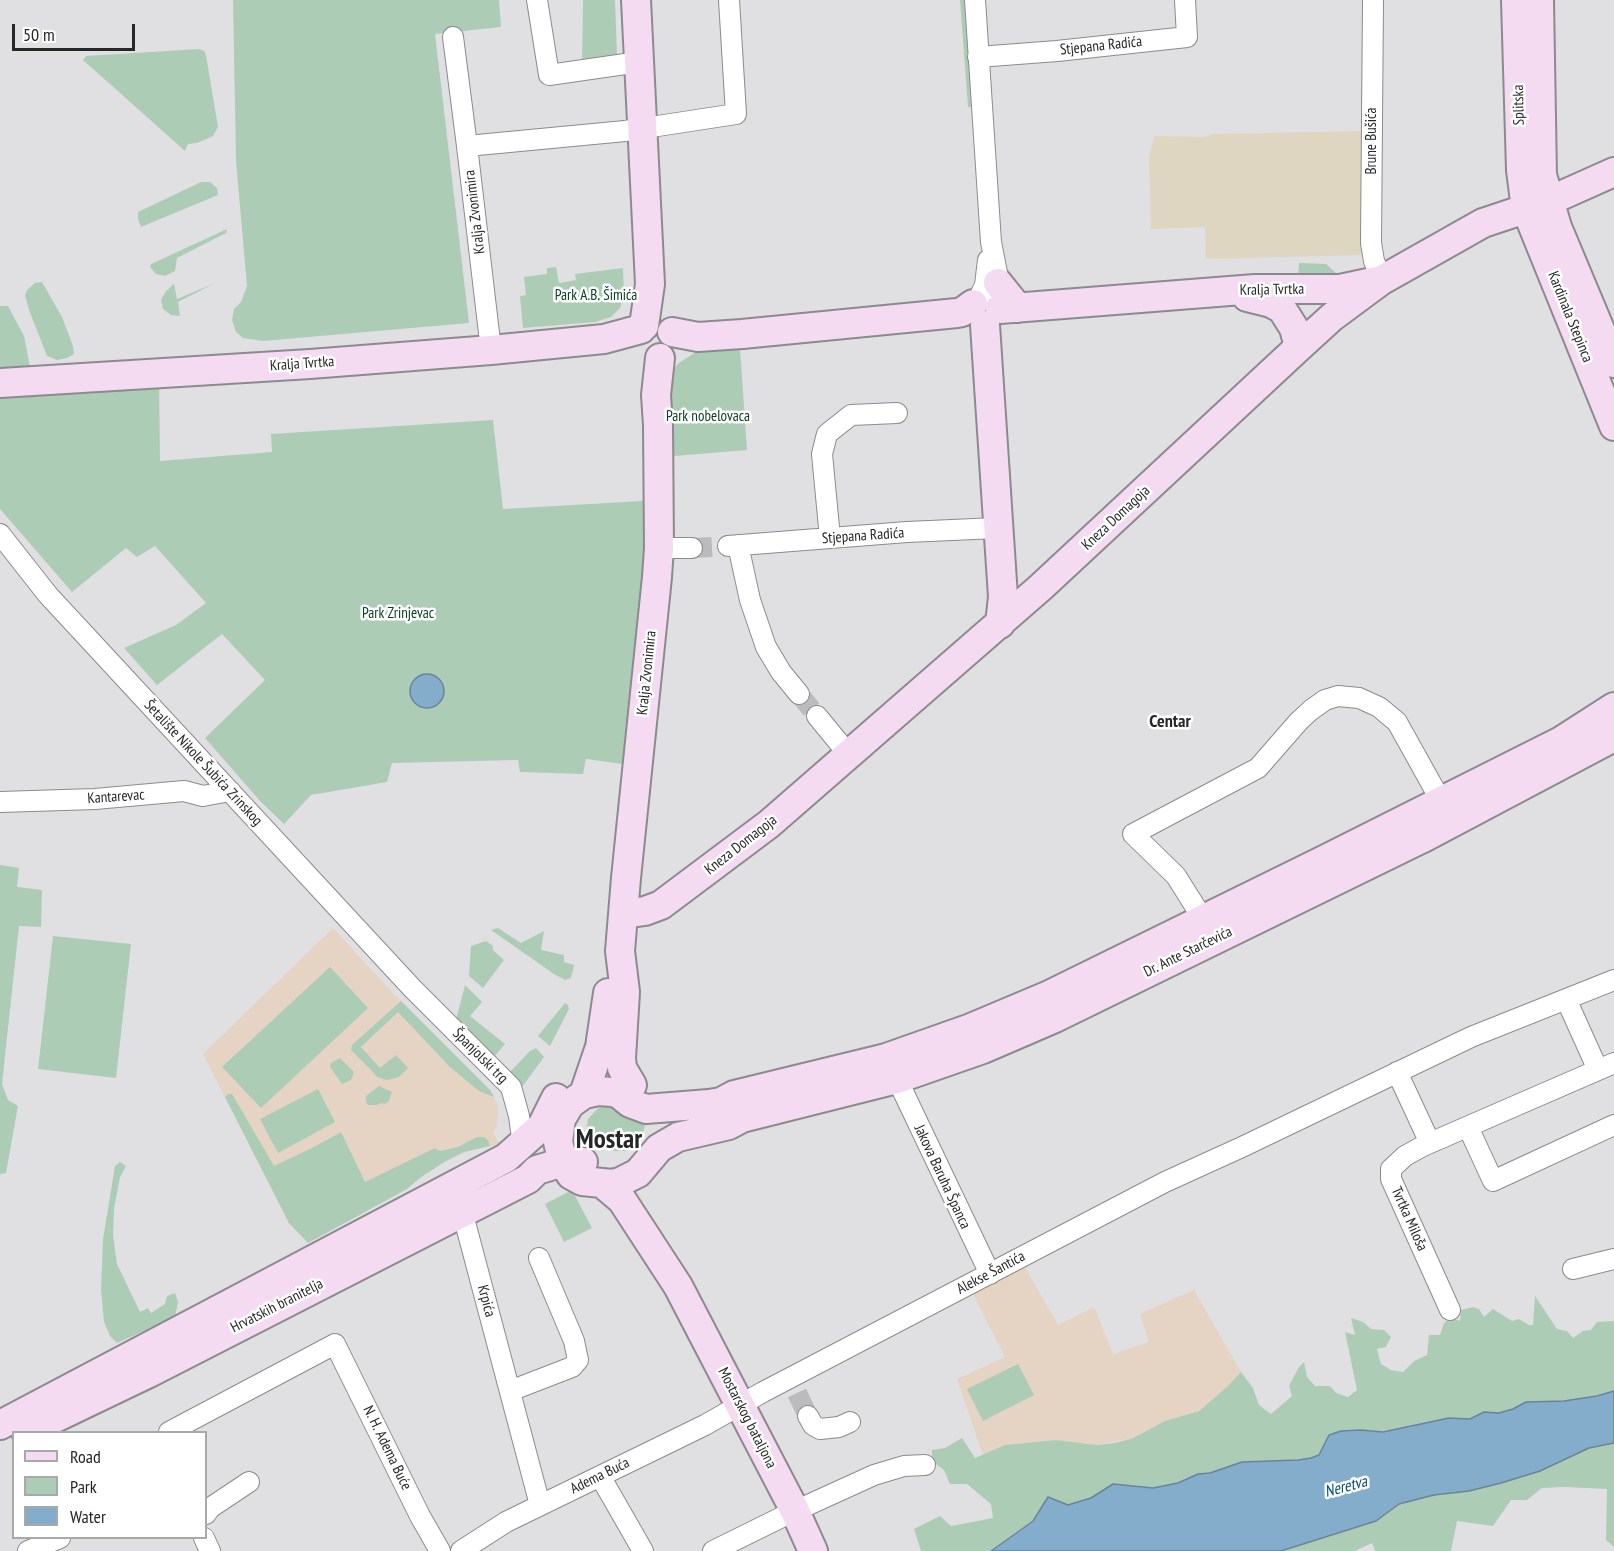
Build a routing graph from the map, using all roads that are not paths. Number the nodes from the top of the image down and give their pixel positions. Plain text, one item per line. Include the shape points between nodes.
1 (537, 0) edge
2 (636, 0) edge
3 (729, 0) edge
4 (975, 0) edge
5 (1185, 0) edge
6 (1373, 0) edge
7 (1516, 0) edge
8 (1539, 0) edge
9 (453, 37) dead end
10 (978, 57) junction
11 (639, 63) junction
12 (642, 128) junction
13 (467, 146) junction
14 (1614, 172) edge
15 (1537, 205) junction
16 (1382, 280) junction
17 (1221, 291) junction
18 (988, 307) junction
19 (659, 340) junction
20 (1299, 346) junction
21 (491, 350) junction
22 (1614, 363) edge
23 (0, 383) edge
24 (897, 413) dead end
25 (1614, 426) edge
26 (997, 528) junction
27 (0, 534) edge
28 (830, 538) junction
29 (659, 548) junction
30 (692, 548) tunnel mouth
31 (1000, 556) junction
32 (1051, 577) junction
33 (1000, 624) junction
34 (799, 694) tunnel mouth
35 (1614, 707) edge
36 (817, 716) tunnel mouth
37 (1614, 737) edge
38 (849, 755) junction
39 (230, 791) junction
40 (1437, 794) junction
41 (0, 802) edge
42 (623, 914) junction
43 (1203, 919) junction
44 (620, 951) junction
45 (1614, 980) edge
46 (412, 988) joint
47 (1566, 999) junction
48 (1606, 1066) edge
49 (1397, 1072) junction
50 (897, 1079) junction
51 (587, 1085) junction
52 (640, 1096) junction
53 (738, 1107) junction
54 (1614, 1125) edge
55 (559, 1126) junction
56 (1468, 1127) junction
57 (1430, 1143) junction
58 (514, 1148) junction
59 (640, 1155) junction
60 (567, 1168) junction
61 (602, 1184) junction
62 (462, 1211) junction
63 (539, 1258) dead end
64 (1614, 1259) edge
65 (1573, 1269) dead end
66 (990, 1274) junction
67 (678, 1286) junction
68 (1450, 1310) dead end
69 (510, 1391) junction
70 (740, 1405) junction
71 (808, 1416) tunnel mouth
72 (850, 1422) dead end
73 (0, 1425) edge
74 (28, 1431) edge
75 (171, 1431) edge
76 (925, 1465) dead end
77 (600, 1476) junction
78 (249, 1482) dead end
79 (540, 1505) junction
80 (795, 1511) junction
81 (207, 1512) edge
82 (58, 1539) edge
83 (466, 1550) edge
84 (28, 1551) edge
85 (440, 1551) edge
86 (643, 1551) edge
87 (713, 1551) edge
88 (813, 1551) edge

1 - 11 street via 549,75
2 - 11 main road, Kralja Zvonimira
3 - 12 street via 736,114
4 - 10 street
5 - 10 street, Stjepana Radića via 1187,37
6 - 16 street, Brune Bušića via 1371,243
7 - 15 main road, Splitska via 1521,170
8 - 15 main road, Splitska via 1542,175
9 - 13 street, Kralja Zvonimira
10 - 18 street via 990,242 985,285
11 - 12 main road, Kralja Zvonimira
12 - 13 street
12 - 19 main road, Kralja Zvonimira via 650,284
13 - 21 street, Kralja Zvonimira
14 - 15 main road, Kralja Tvrtka
15 - 16 main road, Kralja Tvrtka via 1483,223
15 - 22 main road, Kardinala Stepinca via 1557,228
15 - 25 main road, Kardinala Stepinca
16 - 17 main road, Kralja Tvrtka via 1340,289
16 - 20 main road, Kneza Domagoja
17 - 18 main road, Kralja Tvrtka
17 - 20 main road via 1282,309
18 - 19 main road, Kralja Tvrtka
18 - 26 main road
19 - 21 main road, Kralja Tvrtka via 604,339
19 - 29 main road, Kralja Zvonimira
20 - 32 main road, Kneza Domagoja
21 - 23 main road, Kralja Tvrtka
24 - 28 street via 850,415 826,434 822,453
26 - 28 street, Stjepana Radića
26 - 31 main road
27 - 39 street, Šetalište Nikole Šubića Zrinskog via 48,595
28 - 34 street, Stjepana Radića via 733,546 766,646
29 - 30 street
29 - 42 main road, Kralja Zvonimira
31 - 32 main road via 1008,572 1018,577
31 - 33 main road
32 - 33 main road, Kneza Domagoja
33 - 38 main road, Kneza Domagoja
35 - 40 main road via 1561,741
36 - 38 street
37 - 50 main road, Dr. Ante Starčevića via 1420,839 1055,1018
38 - 42 main road, Kneza Domagoja via 769,824 670,899 653,909
39 - 41 street, Kantarevac via 203,796 184,791
39 - 46 street, Šetalište Nikole Šubića Zrinskog
40 - 43 main road
40 - 43 street, Dr. Ante Starčevića via 1397,722 1379,707 1359,698 1338,696 1325,700 1299,722 1258,768 1133,834 1176,876
42 - 44 main road, Kralja Zvonimira
43 - 53 main road via 971,1029
44 - 51 main road, Kralja Zvonimira via 609,984 602,1040
44 - 52 main road, Kralja Zvonimira via 626,992 622,1068
45 - 47 street
46 - 58 street, Španjolski trg via 511,1087
47 - 48 street, Tvrtka Miloša
47 - 49 street
48 - 56 street, Tvrtka Miloša
49 - 57 street
49 - 66 street, Alekse Šantića via 1165,1182
50 - 53 main road, Dr. Ante Starčevića
50 - 66 street, Jakova Baruha Španca
51 - 52 main road via 612,1092 637,1107
51 - 55 main road via 570,1104
51 - 58 main road via 571,1083 564,1089 542,1126
52 - 53 main road, Dr. Ante Starčevića via 721,1102
52 - 59 main road, Mostarskog bataljona via 646,1131
53 - 59 main road, Dr. Ante Starčevića via 729,1125 666,1142
54 - 56 street via 1493,1181
55 - 58 main road via 547,1140 528,1152
55 - 60 main road via 558,1142
56 - 57 street, Tvrtka Miloša
57 - 68 street, Tvrtka Miloša via 1405,1156 1391,1169 1391,1179
58 - 73 main road
59 - 60 main road, Dr. Ante Starčevića via 615,1169 574,1161
59 - 61 main road via 620,1182
59 - 67 main road, Mostarskog bataljona via 645,1202
60 - 61 main road via 582,1181
60 - 62 main road, Hrvatskih branitelja via 537,1170 528,1179
61 - 67 main road, Mostarskog bataljona via 629,1209
62 - 69 street, Krpića
62 - 74 main road, Hrvatskih branitelja
63 - 69 street via 574,1341 578,1360
64 - 65 street
66 - 70 street, Alekse Šantića via 793,1386
67 - 70 main road, Mostarskog bataljona
69 - 79 street, Krpića
70 - 77 street, Adema Buća
70 - 80 main road, Mostarskog bataljona
71 - 72 street via 820,1429
75 - 85 street, N. H. Adema Buće via 335,1344
76 - 80 street via 904,1466 874,1475
77 - 79 street, Adema Buća
77 - 86 street
78 - 81 street
79 - 83 street, Adema Buća via 506,1522
80 - 87 street
80 - 88 main road, Mostarskog bataljona
82 - 84 street

